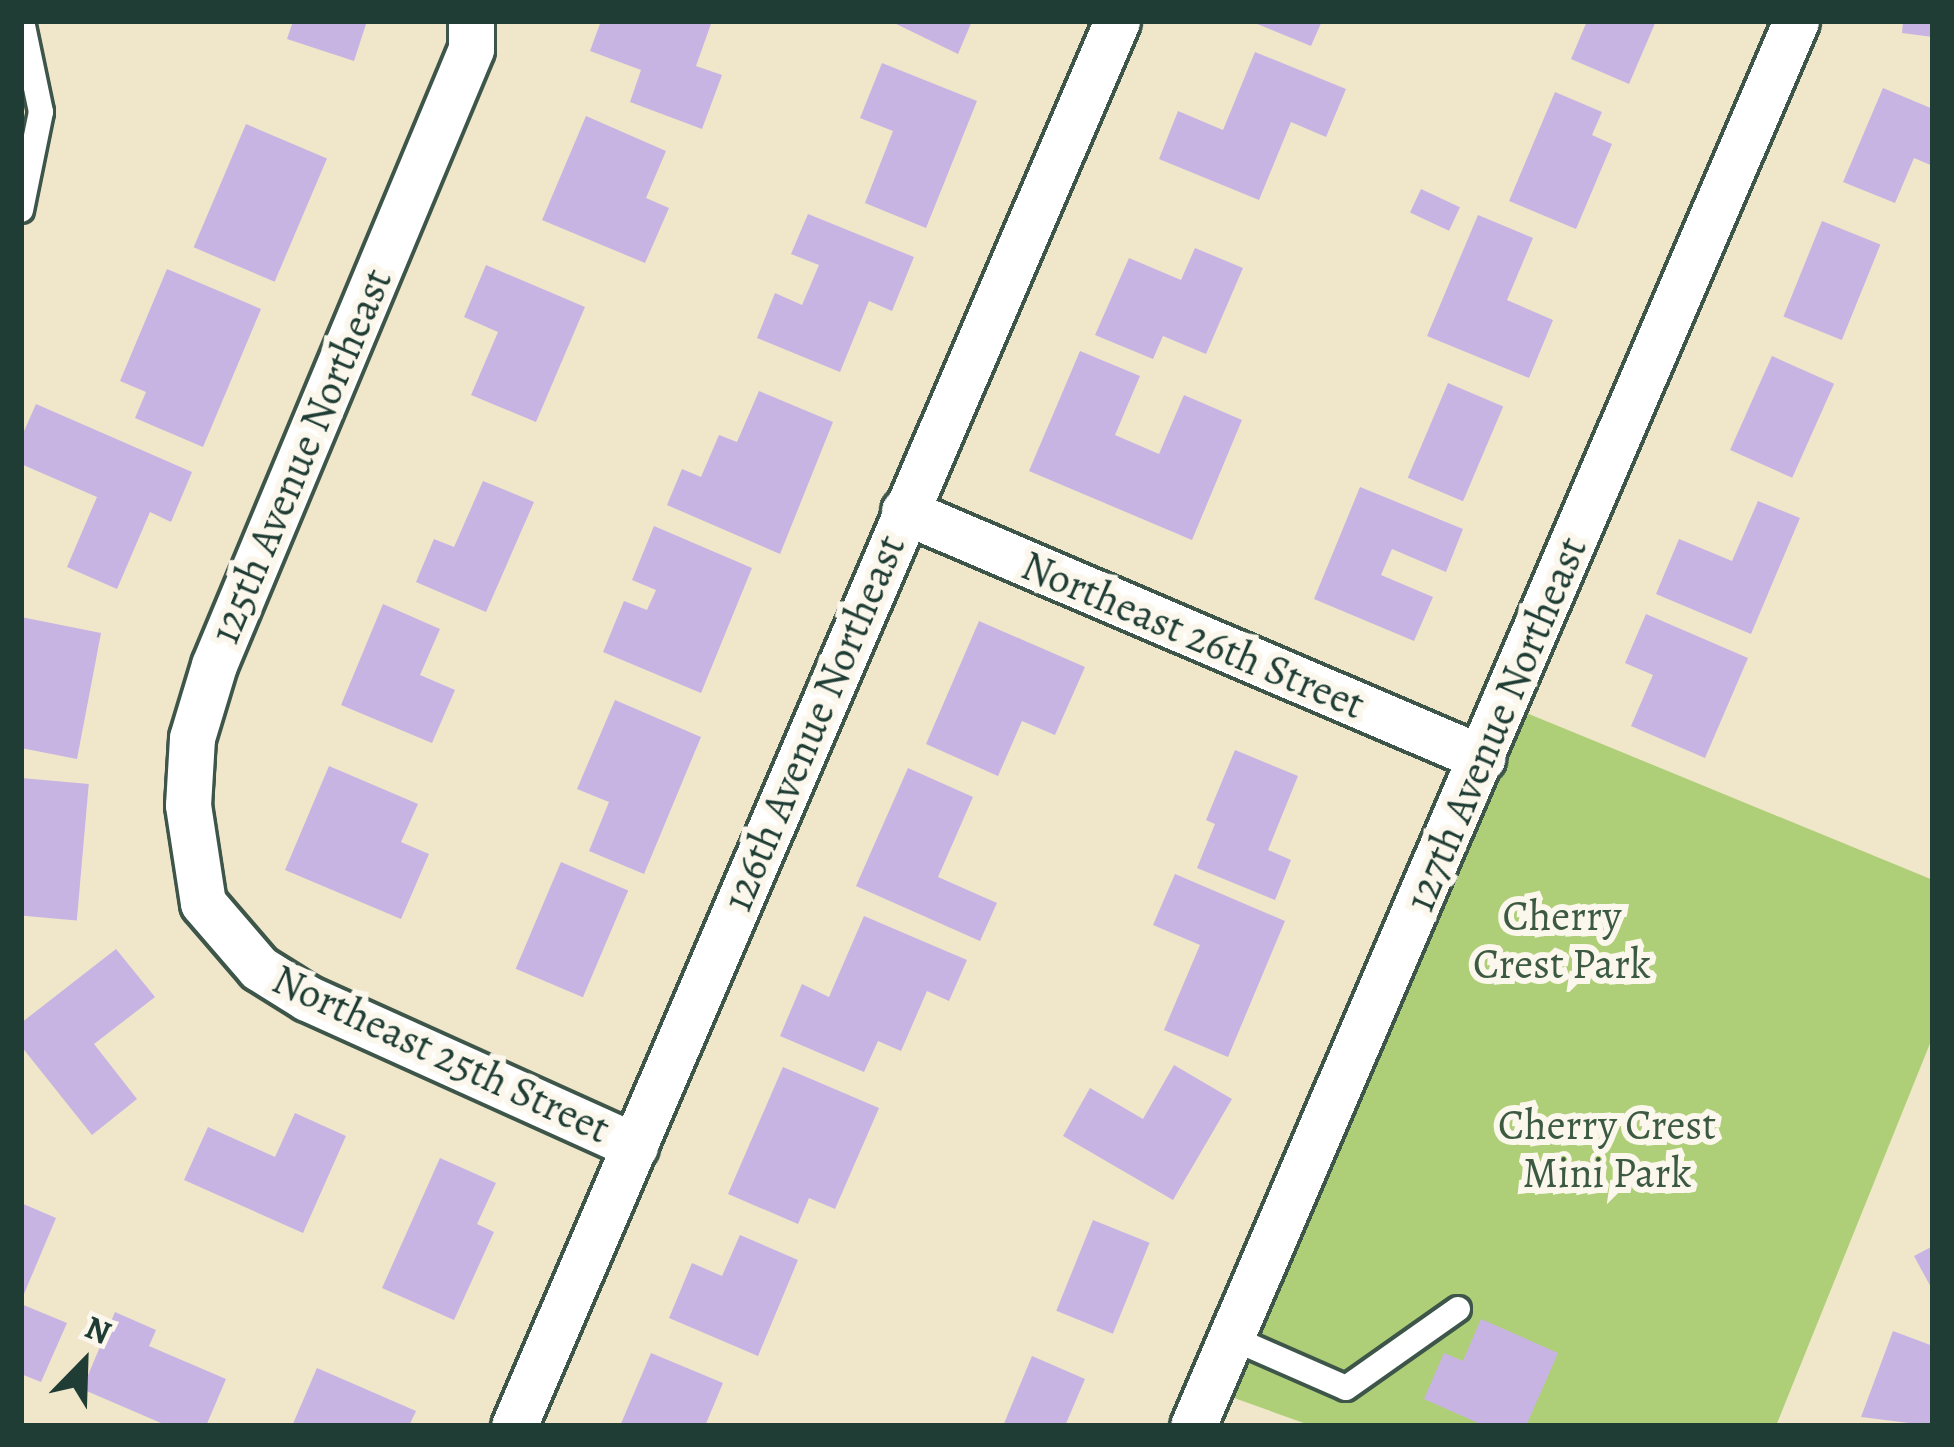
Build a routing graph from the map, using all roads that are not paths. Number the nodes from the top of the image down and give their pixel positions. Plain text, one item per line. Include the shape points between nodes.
1 (22, 21) edge
2 (471, 21) edge
3 (1117, 21) edge
4 (1796, 21) edge
5 (21, 210) edge
6 (904, 512) junction
7 (1481, 758) junction
8 (203, 903) joint
9 (635, 1146) junction
10 (1458, 1309) dead end
11 (1232, 1337) junction
12 (514, 1426) edge
13 (1193, 1426) edge

1 - 5 lane via 41,112
2 - 8 street, 125th Avenue Northeast via 471,50 214,665 192,738 188,805
3 - 6 street, 126th Avenue Northeast
4 - 7 street, 127th Avenue Northeast
6 - 7 street, Northeast 26th Street
6 - 9 street, 126th Avenue Northeast
7 - 11 street, 127th Avenue Northeast
8 - 9 street, Northeast 25th Street via 259,968 307,998
9 - 12 street, 126th Avenue Northeast
10 - 11 lane via 1346,1388
11 - 13 street, 127th Avenue Northeast

